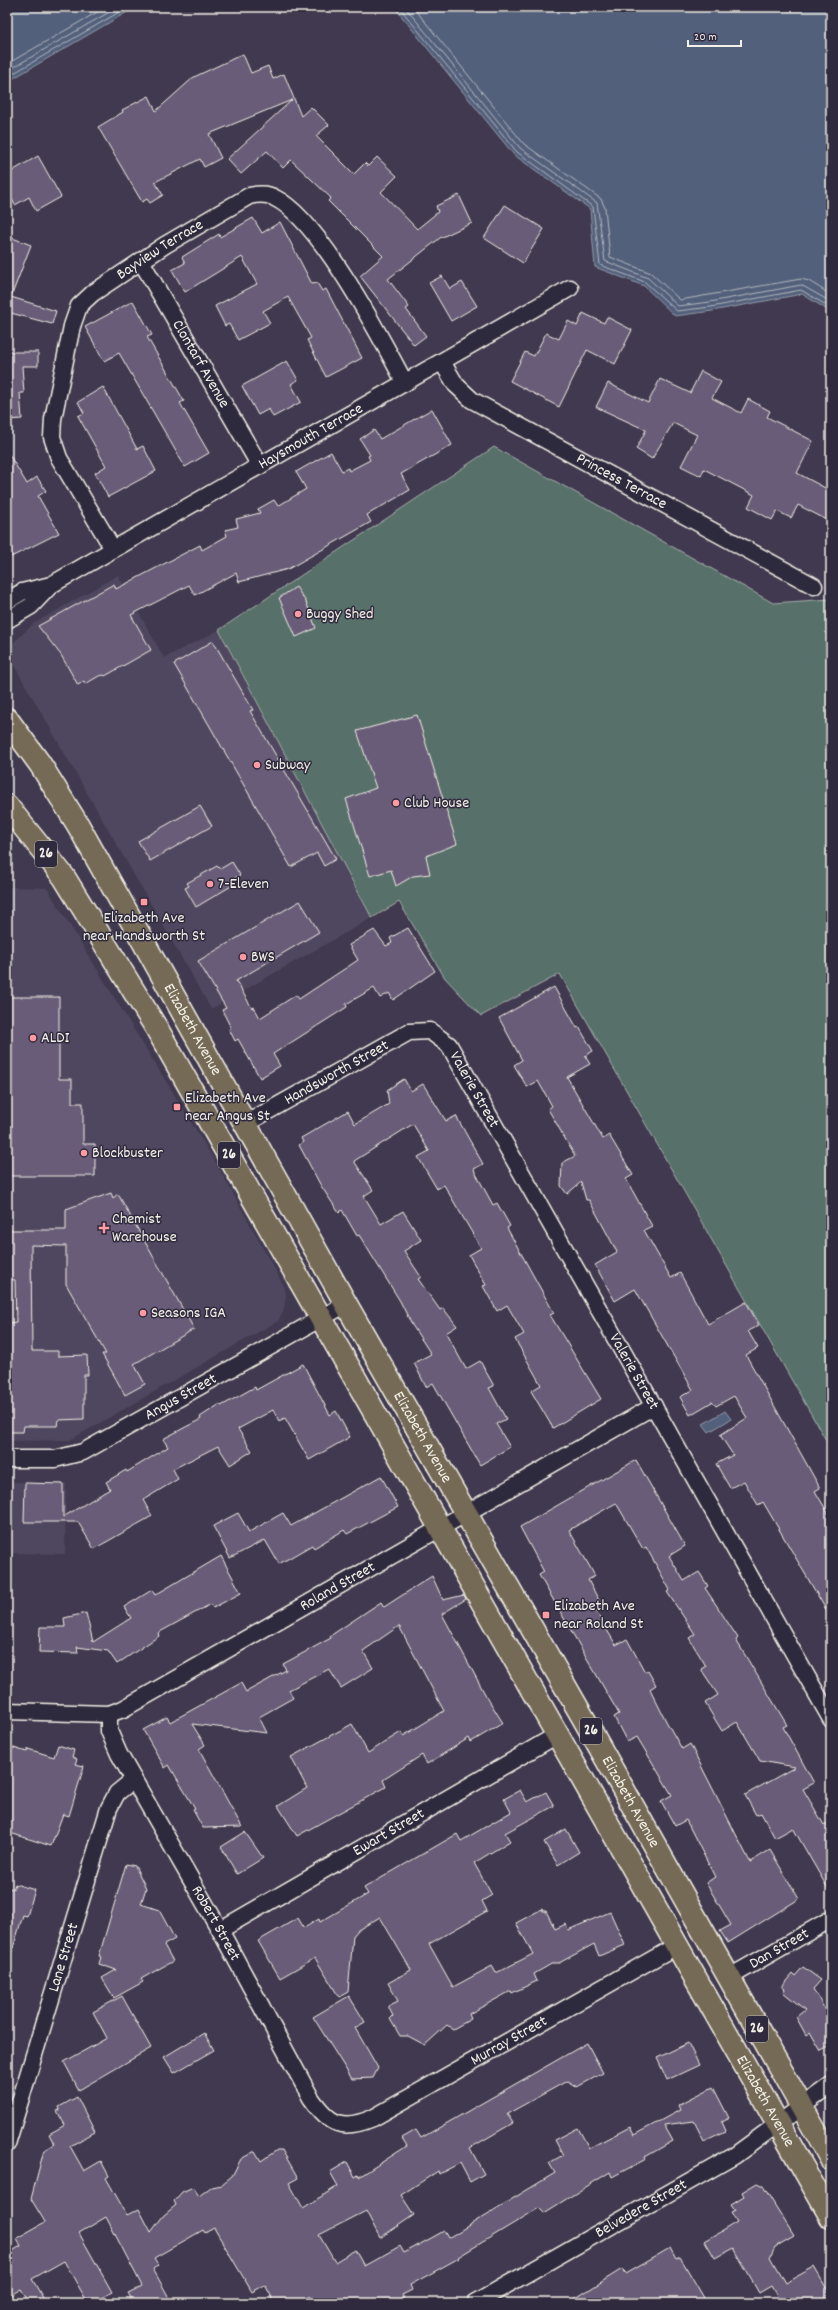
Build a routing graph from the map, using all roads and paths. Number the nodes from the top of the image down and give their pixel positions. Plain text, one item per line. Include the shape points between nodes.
1 (141, 261) junction
2 (570, 288) dead end
3 (442, 362) junction
4 (405, 383) junction
5 (260, 466) junction
6 (112, 549) junction
7 (51, 585) junction
8 (814, 586) dead end
9 (7, 601) edge
10 (7, 620) edge
11 (7, 719) edge
12 (7, 806) edge
13 (430, 1030) joint
14 (245, 1124) junction
15 (346, 1304) junction
16 (321, 1318) junction
17 (654, 1406) junction
18 (7, 1459) edge
19 (465, 1514) junction
20 (440, 1527) junction
21 (7, 1712) edge
22 (109, 1714) junction
23 (831, 1719) edge
24 (557, 1735) junction
25 (133, 1780) junction
26 (831, 1919) edge
27 (220, 1930) junction
28 (676, 1946) junction
29 (728, 1978) junction
30 (831, 2085) edge
31 (801, 2107) junction
32 (338, 2124) joint
33 (777, 2124) junction
34 (7, 2144) edge
35 (831, 2159) edge
36 (831, 2217) edge
37 (475, 2303) edge

1 - 4 street, Bayview Terrace via 249,196 260,194 274,197 285,203 319,239
1 - 5 street, Clontarf Avenue
1 - 6 street, Bayview Terrace via 93,293 80,306 72,326 53,419 52,437 59,458
2 - 3 street, Haysmouth Terrace
3 - 4 street, Haysmouth Terrace
3 - 8 street, Princess Terrace via 456,385 472,400
4 - 5 street, Haysmouth Terrace
5 - 6 street, Haysmouth Terrace
6 - 7 street, Haysmouth Terrace
7 - 9 street, Haysmouth Terrace via 22,592
7 - 10 street, Haysmouth Terrace via 31,606
11 - 14 highway, Elizabeth Avenue / 26 via 74,818
12 - 16 highway, Elizabeth Avenue / 26 via 64,877 136,993
13 - 14 street, Handsworth Street via 413,1031 398,1037
13 - 17 street, Valerie Street via 441,1037 455,1053
14 - 15 highway, Elizabeth Avenue / 26
15 - 16 street, Angus Street
15 - 19 highway, Elizabeth Avenue / 26
16 - 18 street, Angus Street via 83,1452 55,1459
16 - 20 highway, Elizabeth Avenue / 26
17 - 19 street, Roland Street
17 - 23 street, Valerie Street
19 - 20 street, Roland Street
19 - 29 highway, Elizabeth Avenue / 26 via 585,1721
20 - 22 street, Roland Street via 145,1697
20 - 24 highway, Elizabeth Avenue / 26
21 - 22 street, Roland Street
22 - 25 street, Robert Street via 111,1737
24 - 27 street, Ewart Street
24 - 28 highway, Elizabeth Avenue / 26
25 - 27 street, Robert Street
25 - 34 street, Lane Street via 117,1794 109,1808
26 - 29 street, Dan Street
27 - 32 street, Robert Street via 311,2098 319,2109
28 - 32 street, Murray Street via 372,2118 358,2124
28 - 33 highway, Elizabeth Avenue / 26
29 - 31 highway, Elizabeth Avenue / 26
30 - 31 street, Belvedere Street
31 - 33 street, Belvedere Street
31 - 35 highway, Elizabeth Avenue / 26
33 - 36 highway, Elizabeth Avenue / 26
33 - 37 street, Belvedere Street via 734,2156

